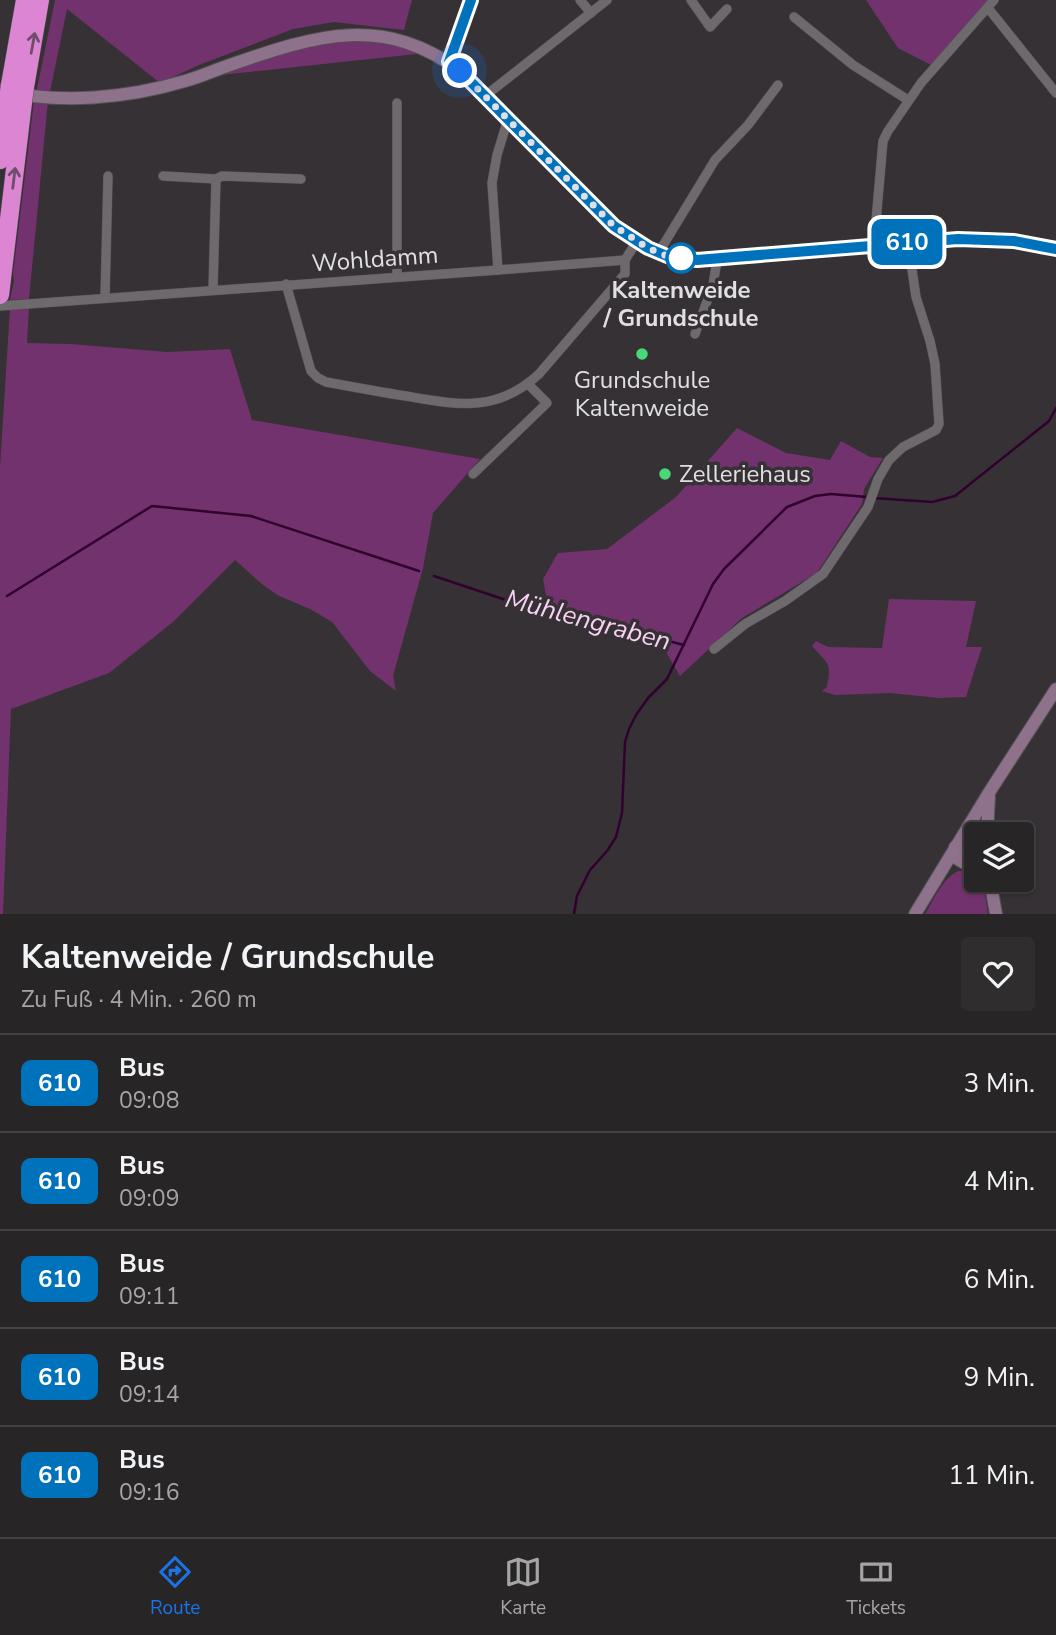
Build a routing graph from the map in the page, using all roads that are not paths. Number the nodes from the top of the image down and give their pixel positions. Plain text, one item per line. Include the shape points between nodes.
1 (25, 0) edge
2 (40, 0) edge
3 (471, 0) edge
4 (580, 0) edge
5 (607, 0) edge
6 (691, 0) edge
7 (991, 4) edge
8 (727, 9) dead end
9 (591, 13) junction
10 (794, 17) dead end
11 (449, 62) junction
12 (778, 85) dead end
13 (13, 93) edge
14 (1056, 93) edge
15 (485, 96) junction
16 (908, 100) junction
17 (397, 103) dead end
18 (508, 119) junction
19 (0, 160) edge
20 (107, 176) dead end
21 (163, 176) dead end
22 (301, 178) dead end
23 (216, 179) junction
24 (637, 241) junction
25 (908, 242) junction
26 (874, 244) junction
27 (1056, 248) edge
28 (659, 252) junction
29 (625, 260) junction
30 (717, 260) junction
31 (498, 270) junction
32 (397, 276) junction
33 (286, 284) junction
34 (213, 290) junction
35 (0, 295) edge
36 (105, 298) junction
37 (0, 306) edge
38 (695, 334) dead end
39 (528, 384) junction
40 (473, 474) dead end
41 (714, 649) dead end
42 (1056, 689) edge
43 (990, 791) junction
44 (988, 822) edge
45 (964, 848) edge
46 (953, 851) junction
47 (964, 860) edge
48 (991, 892) edge
49 (915, 914) edge
50 (996, 914) edge

1 - 13 highway
13 -> 2 highway
3 - 11 street
4 - 9 street
5 - 9 street
6 - 8 street via 710,27
7 - 14 street
7 - 16 street
9 - 15 street
10 - 16 street via 853,65
11 - 13 street via 395,39 352,34 297,43 153,90 82,98
11 - 15 street
12 - 28 street via 715,160
13 - 19 highway
35 -> 13 highway
15 - 18 street
16 - 26 street via 883,141
17 - 32 street
18 - 24 street via 614,226
18 - 31 street via 492,183
20 - 36 street
21 - 23 street
22 - 23 street
23 - 34 street
24 - 28 street
24 - 29 street
25 - 26 street
25 - 27 street via 981,239
25 - 41 street via 916,297 935,364 939,424 889,460 861,519 823,574
26 - 30 street
28 - 30 street
29 - 31 street, Wohldamm
29 - 39 street via 625,274
30 - 38 street
31 - 32 street, Wohldamm
32 - 33 street, Wohldamm
33 - 34 street, Wohldamm
33 - 39 street via 311,371 326,382 457,405 498,399
34 - 36 street, Wohldamm
36 - 37 street, Wohldamm
39 - 40 street via 547,403
42 - 43 street
43 - 44 street
43 - 46 street
45 - 46 street
46 - 47 street
46 - 49 street
48 - 50 street

